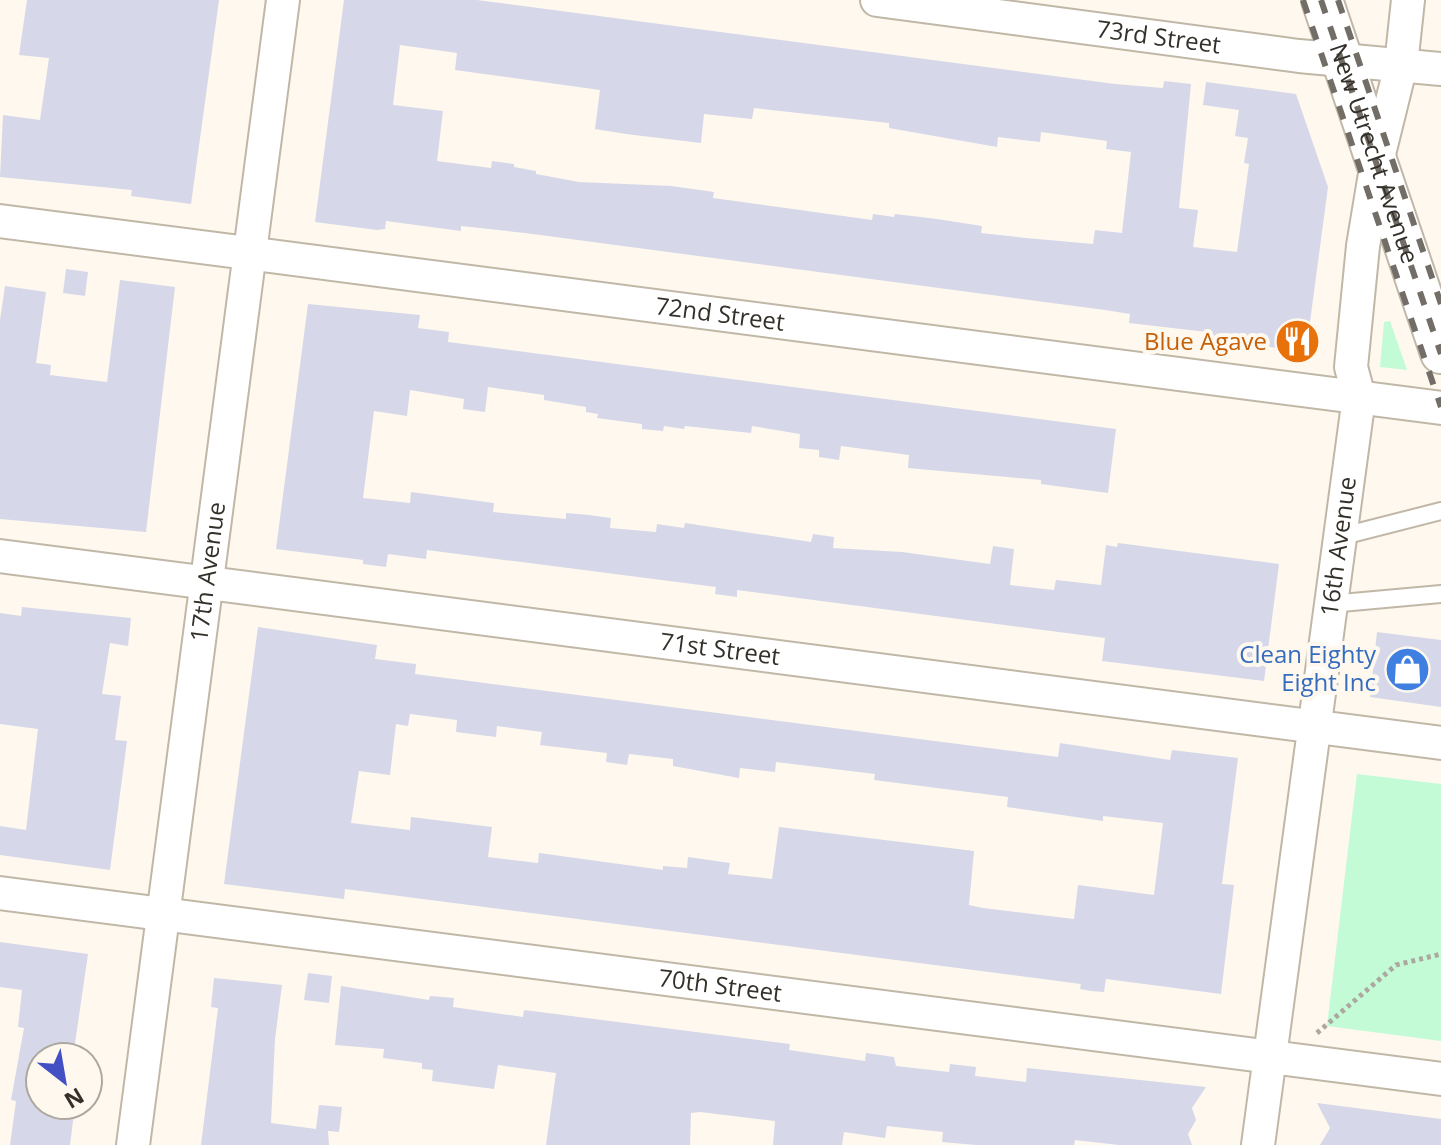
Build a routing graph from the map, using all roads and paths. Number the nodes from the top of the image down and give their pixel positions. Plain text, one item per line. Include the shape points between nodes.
1 (283, 0) edge
2 (877, 0) edge
3 (1322, 0) edge
4 (1408, 0) edge
5 (1343, 60) junction
6 (1401, 65) junction
7 (1441, 69) edge
8 (1377, 162) junction
9 (0, 221) edge
10 (250, 253) junction
11 (1441, 353) edge
12 (1359, 397) junction
13 (1441, 408) edge
14 (1441, 511) edge
15 (1339, 537) junction
16 (0, 556) edge
17 (207, 582) junction
18 (1441, 594) edge
19 (1330, 604) junction
20 (1313, 726) junction
21 (1441, 743) edge
22 (0, 893) edge
23 (163, 914) junction
24 (1441, 954) edge
25 (1314, 1034) dead end
26 (1270, 1058) junction
27 (1441, 1079) edge
28 (133, 1145) edge
29 (1258, 1145) edge

1 - 10 street, 17th Avenue
2 - 5 street, 73rd Street
3 - 5 street, New Utrecht Avenue
4 - 6 street, 16th Avenue
5 - 6 street, 73rd Street
5 - 8 street, New Utrecht Avenue
6 - 7 street, 73rd Street
6 - 8 street, 16th Avenue
8 - 11 street, New Utrecht Avenue
8 - 12 street, 16th Avenue via 1351,367
9 - 10 street, 72nd Street
10 - 12 street, 72nd Street
10 - 17 street, 17th Avenue
12 - 13 street, 72nd Street
12 - 15 street, 16th Avenue
14 - 15 lane
15 - 19 street, 16th Avenue
16 - 17 street, 71st Street
17 - 20 street, 71st Street
17 - 23 street, 17th Avenue
18 - 19 lane
19 - 20 street, 16th Avenue
20 - 21 street, 71st Street
20 - 26 street, 16th Avenue
22 - 23 street, 70th Street
23 - 26 street, 70th Street
23 - 28 street, 17th Avenue
24 - 25 path via 1396,965
26 - 27 street, 70th Street
26 - 29 street, 16th Avenue

